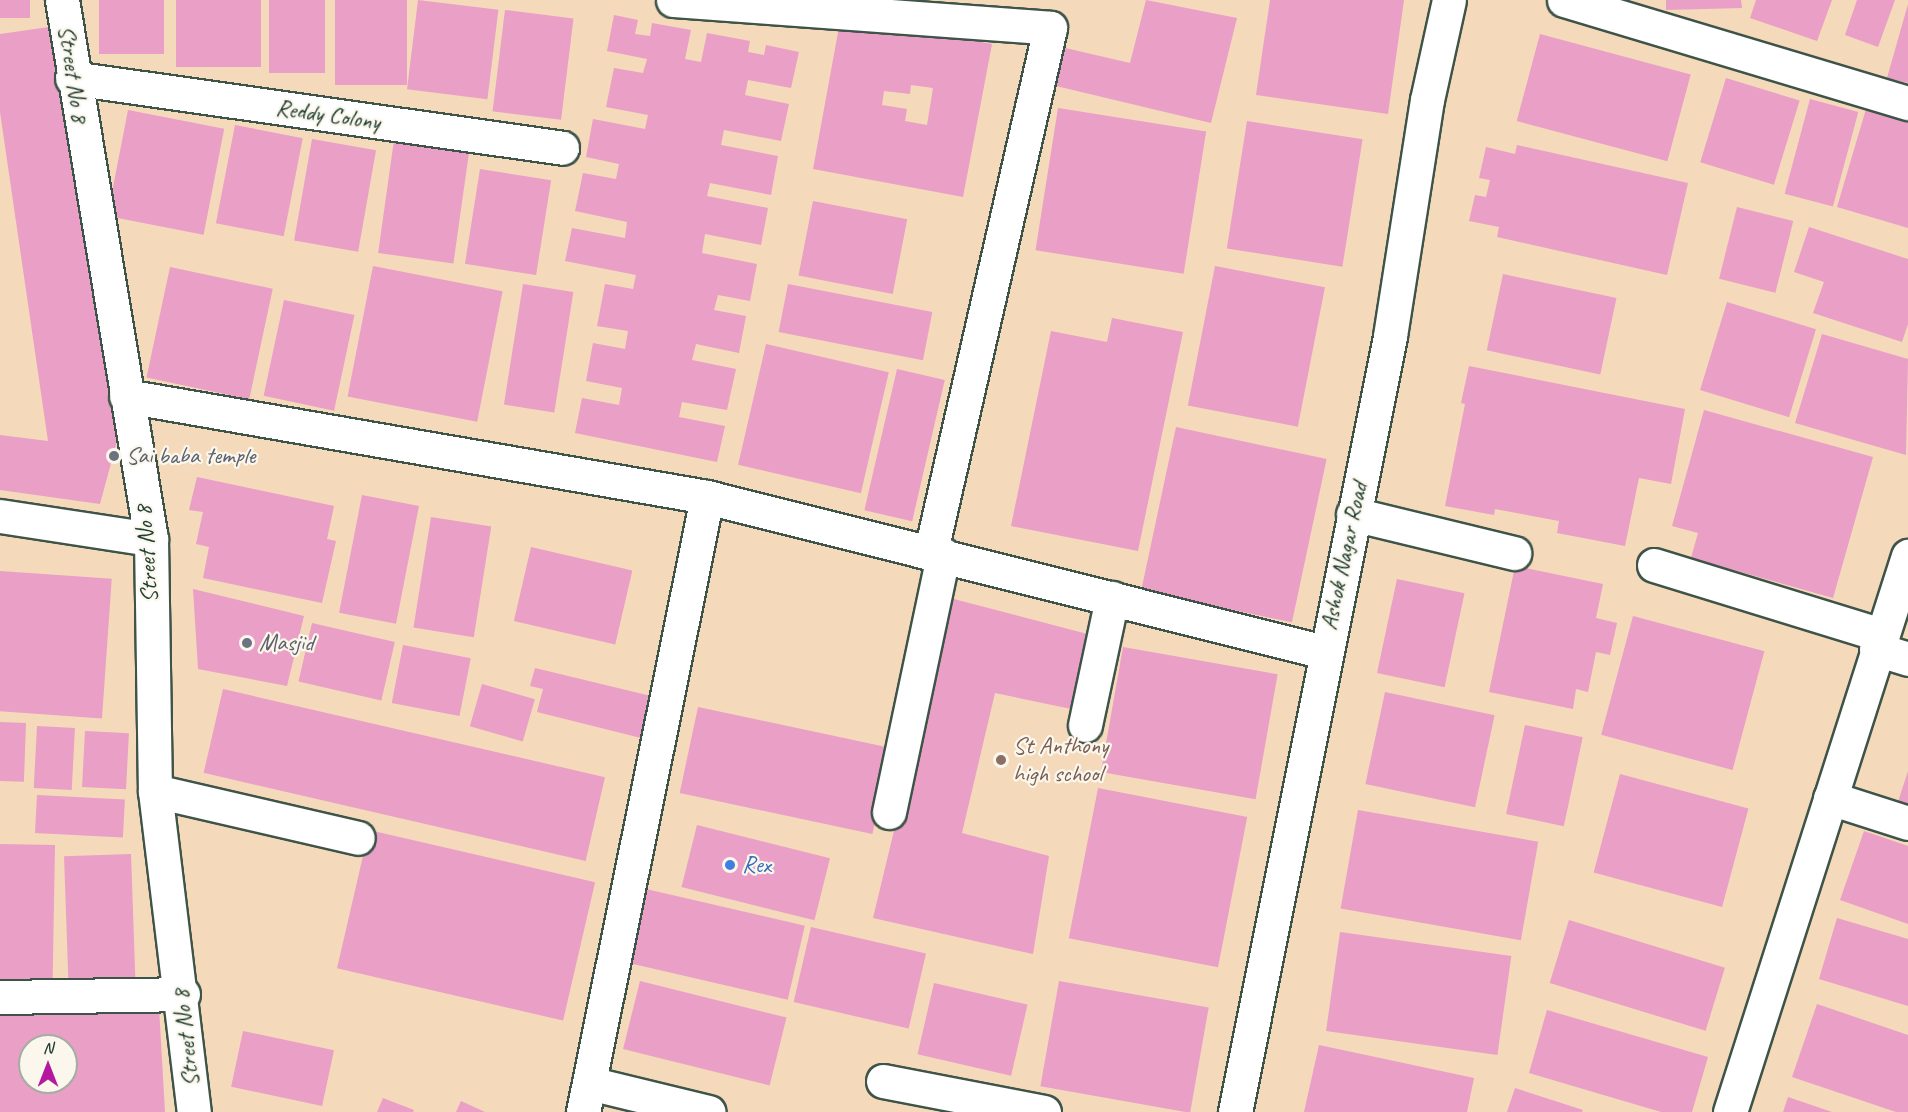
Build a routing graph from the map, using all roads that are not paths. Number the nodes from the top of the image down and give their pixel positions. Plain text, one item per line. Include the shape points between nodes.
1 (62, 0) edge
2 (672, 0) edge
3 (1449, 0) edge
4 (1564, 0) edge
5 (83, 80) junction
6 (1908, 103) edge
7 (562, 148) dead end
8 (126, 396) junction
9 (707, 497) junction
10 (1353, 514) junction
11 (0, 516) edge
12 (151, 539) junction
13 (937, 553) junction
14 (1514, 553) dead end
15 (1908, 556) edge
16 (1654, 565) dead end
17 (1112, 597) junction
18 (1878, 642) junction
19 (1324, 652) junction
20 (1908, 659) edge
21 (1085, 725) dead end
22 (155, 791) junction
23 (1830, 798) junction
24 (889, 812) dead end
25 (1908, 823) edge
26 (358, 838) dead end
27 (183, 994) junction
28 (0, 997) edge
29 (883, 1081) dead end
30 (586, 1097) edge
31 (194, 1112) edge
32 (709, 1112) edge
33 (1044, 1112) edge
34 (1235, 1112) edge
35 (1730, 1112) edge

1 - 5 street, Street No 8
2 - 13 street via 1050,28
3 - 10 street, Ashok Nagar Road via 1427,100 1390,336
4 - 6 street
5 - 7 street, Reddy Colony
5 - 8 street, Street No 8
8 - 9 street
8 - 12 street, Street No 8
9 - 13 street
9 - 30 street
10 - 14 street
10 - 19 street, Ashok Nagar Road
11 - 12 street
12 - 22 street, Street No 8
13 - 17 street
13 - 24 street
15 - 18 street
16 - 18 street
17 - 19 street
17 - 21 street
18 - 20 street
18 - 23 street
19 - 34 street, Ashok Nagar Road
22 - 26 street
22 - 27 street, Street No 8
23 - 25 street
23 - 35 street
27 - 28 street
27 - 31 street, Street No 8
29 - 33 street
30 - 32 street

